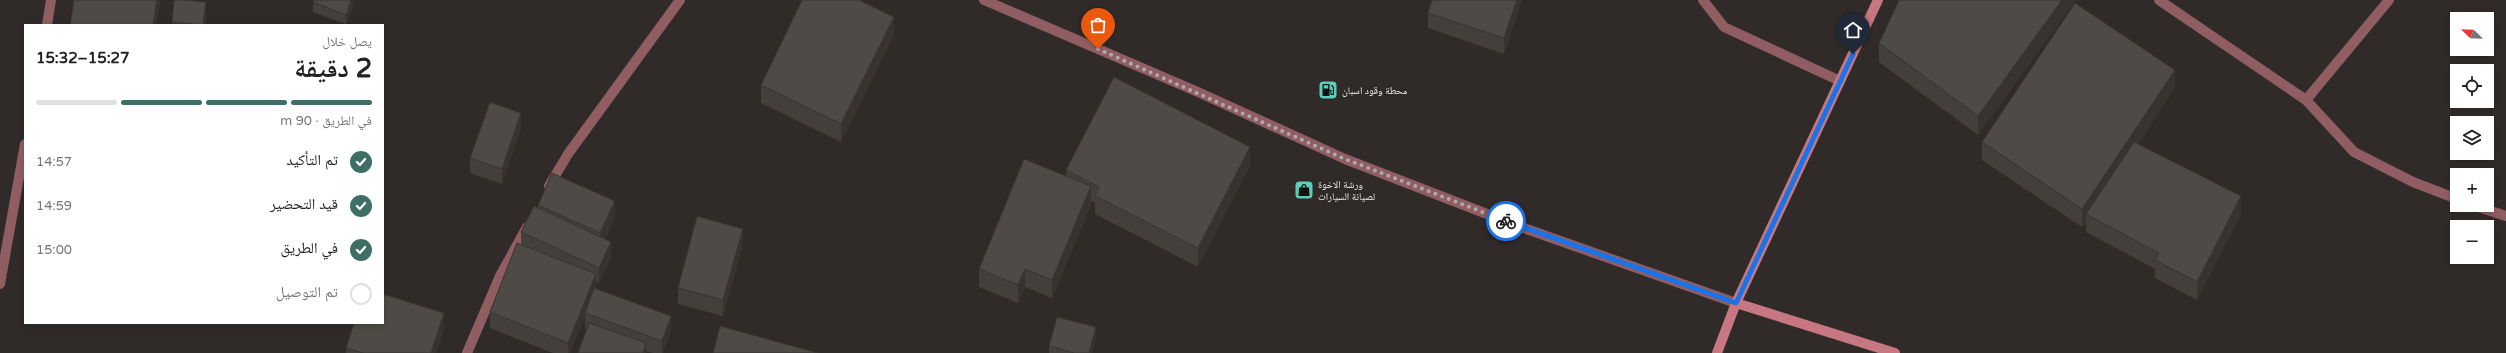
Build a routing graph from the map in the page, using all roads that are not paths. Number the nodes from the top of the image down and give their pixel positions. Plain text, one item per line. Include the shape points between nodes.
1 (51, 0) edge
2 (680, 0) edge
3 (984, 0) edge
4 (1703, 0) edge
5 (1878, 0) edge
6 (2159, 0) edge
7 (2389, 0) edge
8 (47, 24) edge
9 (1840, 81) junction
10 (2306, 100) junction
11 (24, 150) edge
12 (544, 195) edge
13 (2450, 196) edge
14 (2494, 212) edge
15 (533, 216) edge
16 (2506, 216) edge
17 (0, 284) edge
18 (1736, 303) junction
19 (467, 353) edge
20 (1716, 353) edge
21 (1895, 353) edge

1 - 8 street
2 - 12 street via 568,154
3 - 18 street via 1345,159 1518,226
4 - 9 street via 1724,27
5 - 9 street
6 - 10 street
7 - 10 street
9 - 18 street
10 - 13 street via 2354,152 2413,182
11 - 17 street
14 - 16 street
15 - 19 street via 500,276
18 - 20 street
18 - 21 street

